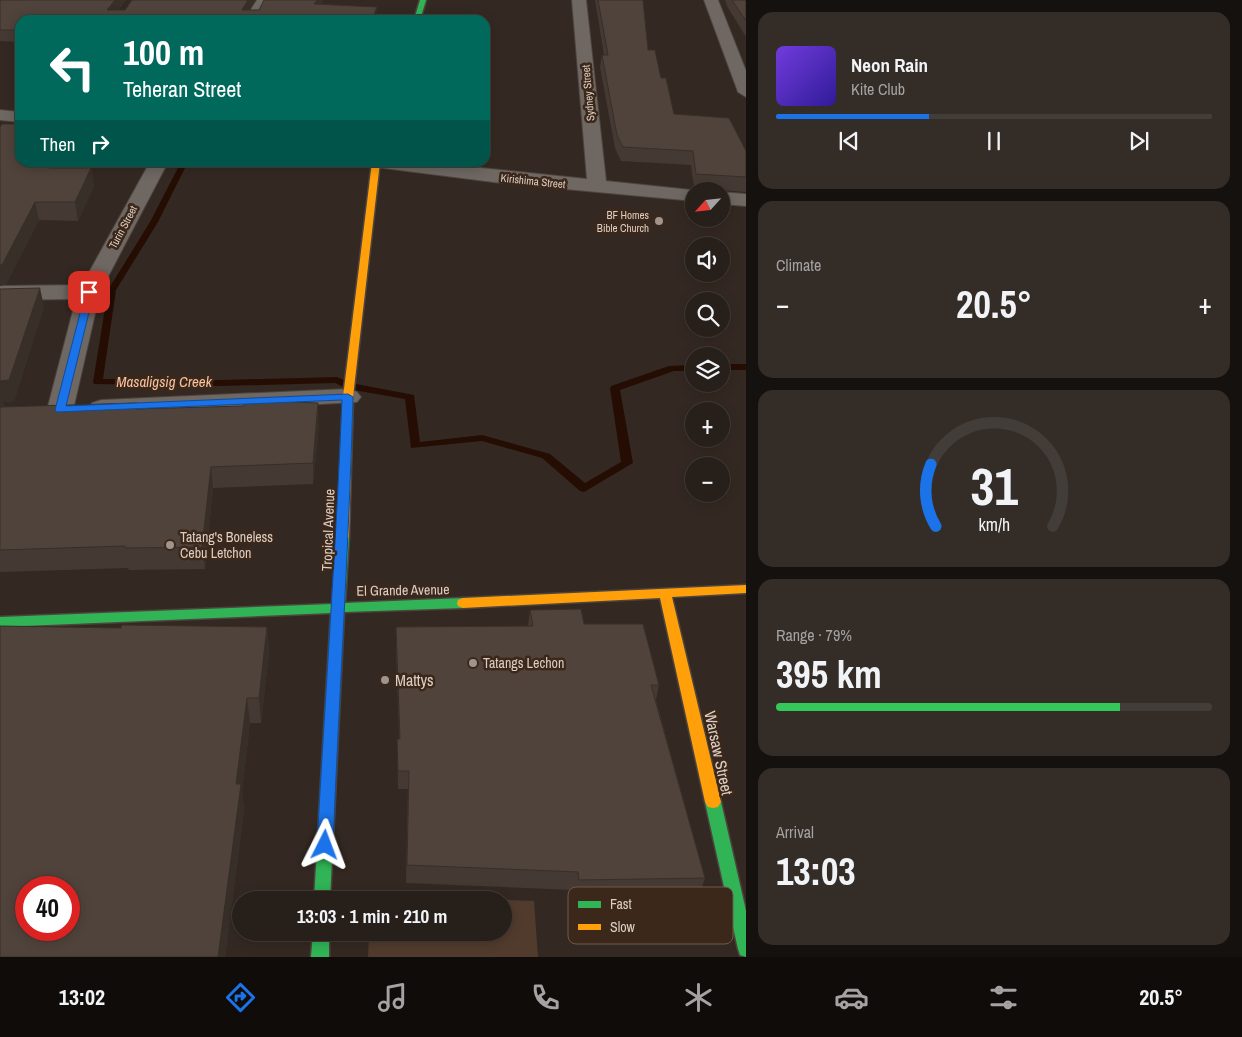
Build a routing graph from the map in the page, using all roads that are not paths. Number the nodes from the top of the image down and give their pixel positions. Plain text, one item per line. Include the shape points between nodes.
1 (264, 0) edge
2 (423, 0) edge
3 (579, 0) edge
4 (711, 0) edge
5 (254, 15) edge
6 (418, 15) edge
7 (746, 92) edge
8 (0, 115) edge
9 (15, 116) edge
10 (156, 167) edge
11 (375, 167) edge
12 (414, 167) edge
13 (597, 186) junction
14 (685, 194) edge
15 (730, 199) edge
16 (746, 200) edge
17 (89, 292) junction
18 (0, 293) edge
19 (348, 397) junction
20 (34, 410) edge
21 (60, 410) junction
22 (746, 589) edge
23 (665, 593) junction
24 (339, 606) junction
25 (0, 622) edge
26 (732, 887) edge
27 (733, 890) edge
28 (322, 891) edge
29 (321, 941) edge
30 (746, 949) edge
31 (320, 957) edge

1 - 5 street
2 - 6 street
3 - 13 street, Sydney Street
4 - 7 street
8 - 9 street
10 - 17 street, Turin Street
11 - 19 street, Tropical Avenue
12 - 13 street, Kirishima Street
13 - 14 street, Kirishima Street
15 - 16 street
17 - 18 street
17 - 21 street, Turin Street
19 - 21 street
19 - 24 street, Tropical Avenue
20 - 21 street
22 - 23 street, El Grande Avenue
23 - 24 street, El Grande Avenue
23 - 26 street, Warsaw Street
24 - 25 street, El Grande Avenue
24 - 28 street, Tropical Avenue
27 - 30 street, Warsaw Street
29 - 31 street

